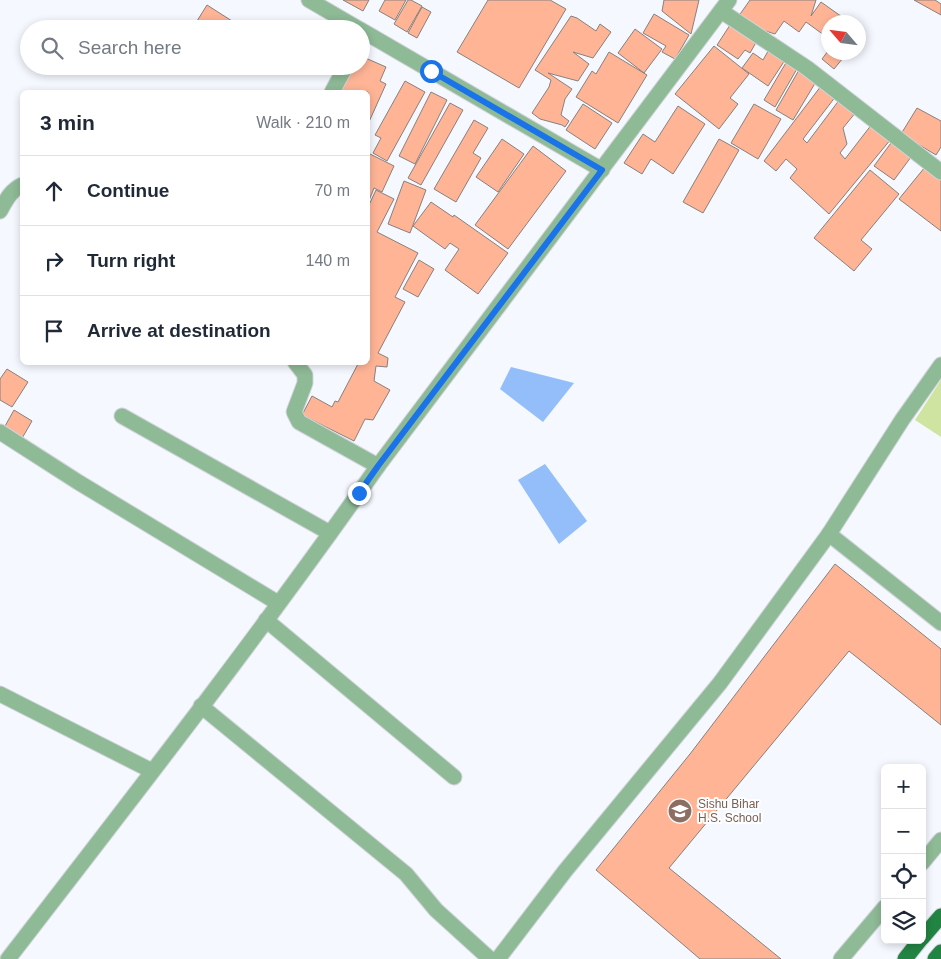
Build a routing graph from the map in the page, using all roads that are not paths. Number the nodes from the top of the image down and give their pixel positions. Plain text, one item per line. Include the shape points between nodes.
1 (309, 0) edge
2 (725, 5) edge
3 (343, 20) edge
4 (370, 36) edge
5 (341, 75) edge
6 (333, 90) edge
7 (602, 170) junction
8 (941, 172) edge
9 (20, 186) edge
10 (0, 210) edge
11 (297, 365) edge
12 (941, 365) edge
13 (122, 416) dead end
14 (0, 432) edge
15 (378, 466) junction
16 (330, 533) junction
17 (829, 534) junction
18 (278, 603) junction
19 (266, 620) junction
20 (941, 623) edge
21 (0, 694) edge
22 (201, 706) junction
23 (152, 771) junction
24 (454, 777) dead end
25 (941, 840) edge
26 (926, 858) edge
27 (881, 912) edge
28 (941, 916) edge
29 (926, 933) edge
30 (917, 944) edge
31 (941, 952) edge
32 (8, 959) edge
33 (490, 959) edge
34 (498, 959) edge
35 (841, 959) edge
36 (905, 959) edge
37 (935, 959) edge

1 - 3 street
2 - 7 street
2 - 8 street
4 - 7 street
5 - 6 street
7 - 15 street
9 - 10 street via 10,194
11 - 15 street via 305,383 294,412 299,422
12 - 17 street
13 - 16 street
14 - 18 street
15 - 16 street
16 - 18 street
17 - 20 street
17 - 34 street via 720,683 565,871
18 - 19 street
19 - 22 street
19 - 24 street
21 - 23 street
22 - 23 street
22 - 33 street via 406,874 436,910
23 - 32 street
25 - 26 street
27 - 35 street
28 - 29 main road
30 - 36 main road
31 - 37 main road

